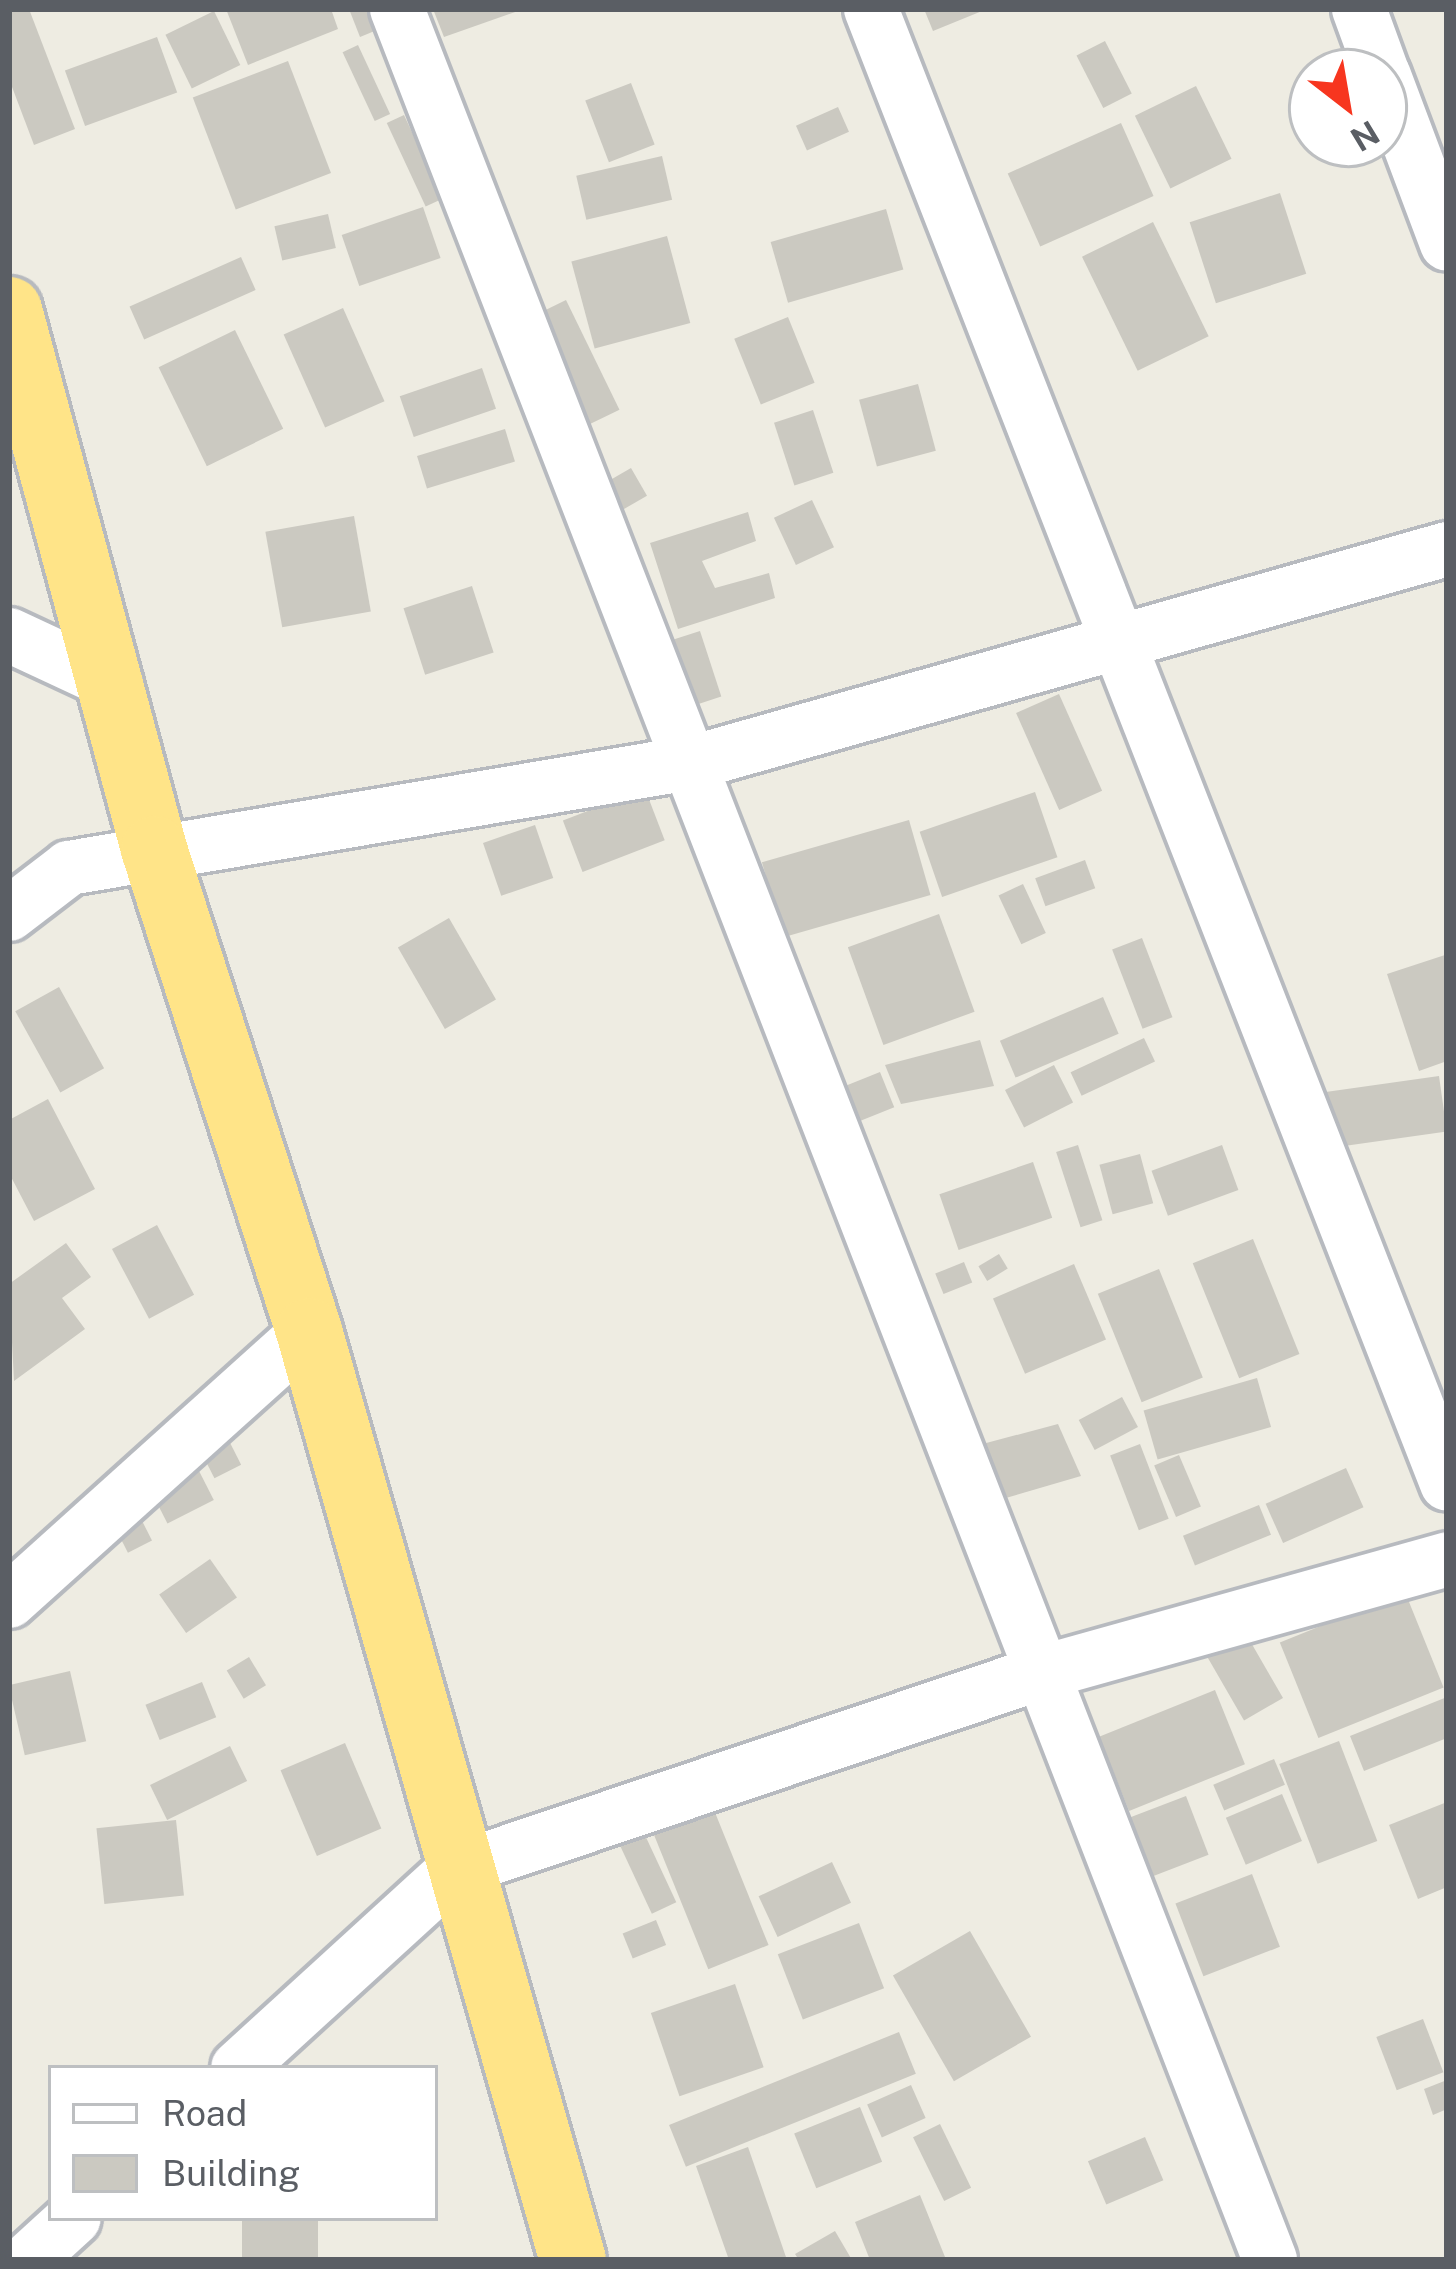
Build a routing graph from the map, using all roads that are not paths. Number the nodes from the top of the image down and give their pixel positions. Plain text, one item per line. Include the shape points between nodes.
1 (397, 9) edge
2 (871, 9) edge
3 (1359, 9) edge
4 (1373, 48) edge
5 (1408, 140) edge
6 (1447, 244) edge
7 (9, 310) edge
8 (1447, 549) edge
9 (9, 635) edge
10 (1112, 644) junction
11 (116, 685) junction
12 (695, 762) junction
13 (154, 849) junction
14 (9, 914) edge
15 (308, 1331) junction
16 (1447, 1483) edge
17 (1447, 1559) edge
18 (9, 1601) edge
19 (1040, 1673) junction
20 (455, 1870) junction
21 (241, 2065) edge
22 (71, 2221) edge
23 (28, 2260) edge
24 (573, 2260) edge
25 (1270, 2260) edge

1 - 12 street
2 - 10 street
3 - 4 street
5 - 6 street
7 - 11 highway
8 - 10 street
9 - 11 street
10 - 12 street
10 - 16 street
11 - 13 highway
12 - 13 street
12 - 19 street
13 - 14 street via 70,868
13 - 15 highway
15 - 18 street
15 - 20 highway
17 - 19 street
19 - 20 street
19 - 25 street
20 - 21 street
20 - 24 highway
22 - 23 street

